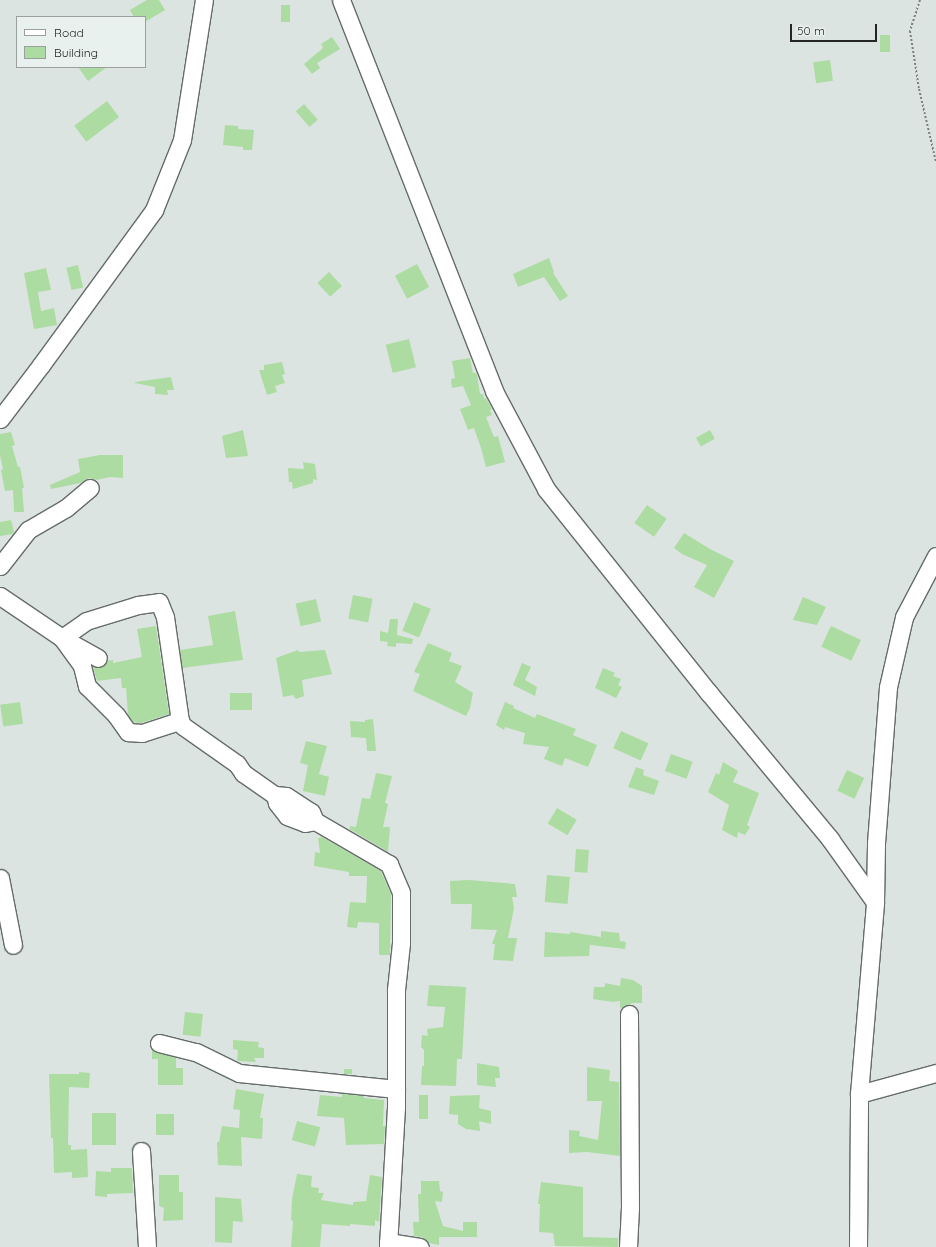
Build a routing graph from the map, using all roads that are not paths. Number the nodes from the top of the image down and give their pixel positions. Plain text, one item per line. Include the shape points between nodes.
1 (204, 0) edge
2 (341, 0) edge
3 (0, 419) edge
4 (90, 488) dead end
5 (936, 556) edge
6 (0, 566) edge
7 (0, 596) edge
8 (62, 638) junction
9 (98, 658) dead end
10 (182, 724) junction
11 (0, 878) edge
12 (875, 902) junction
13 (13, 945) dead end
14 (629, 1014) dead end
15 (159, 1044) dead end
16 (936, 1073) edge
17 (396, 1089) junction
18 (859, 1094) junction
19 (140, 1151) dead end
20 (388, 1244) edge
21 (147, 1247) edge
22 (420, 1247) edge
23 (628, 1247) edge
24 (858, 1247) edge

1 - 3 street via 182,140 154,210
2 - 12 street via 494,391 546,489 830,839
4 - 6 street via 66,508 28,530
5 - 12 street via 904,618 888,687 876,843
7 - 8 street
8 - 9 street
8 - 10 street via 82,666 87,686 116,715 128,732 142,733
8 - 10 street via 86,621 138,605 159,602 165,617
10 - 17 street via 275,795 286,796 311,812 315,820 389,864 401,892 401,943 396,990
11 - 13 street
12 - 18 street
14 - 23 street
15 - 17 street via 196,1052 239,1073
16 - 18 street
17 - 20 street
18 - 24 street
19 - 21 street
20 - 22 street

